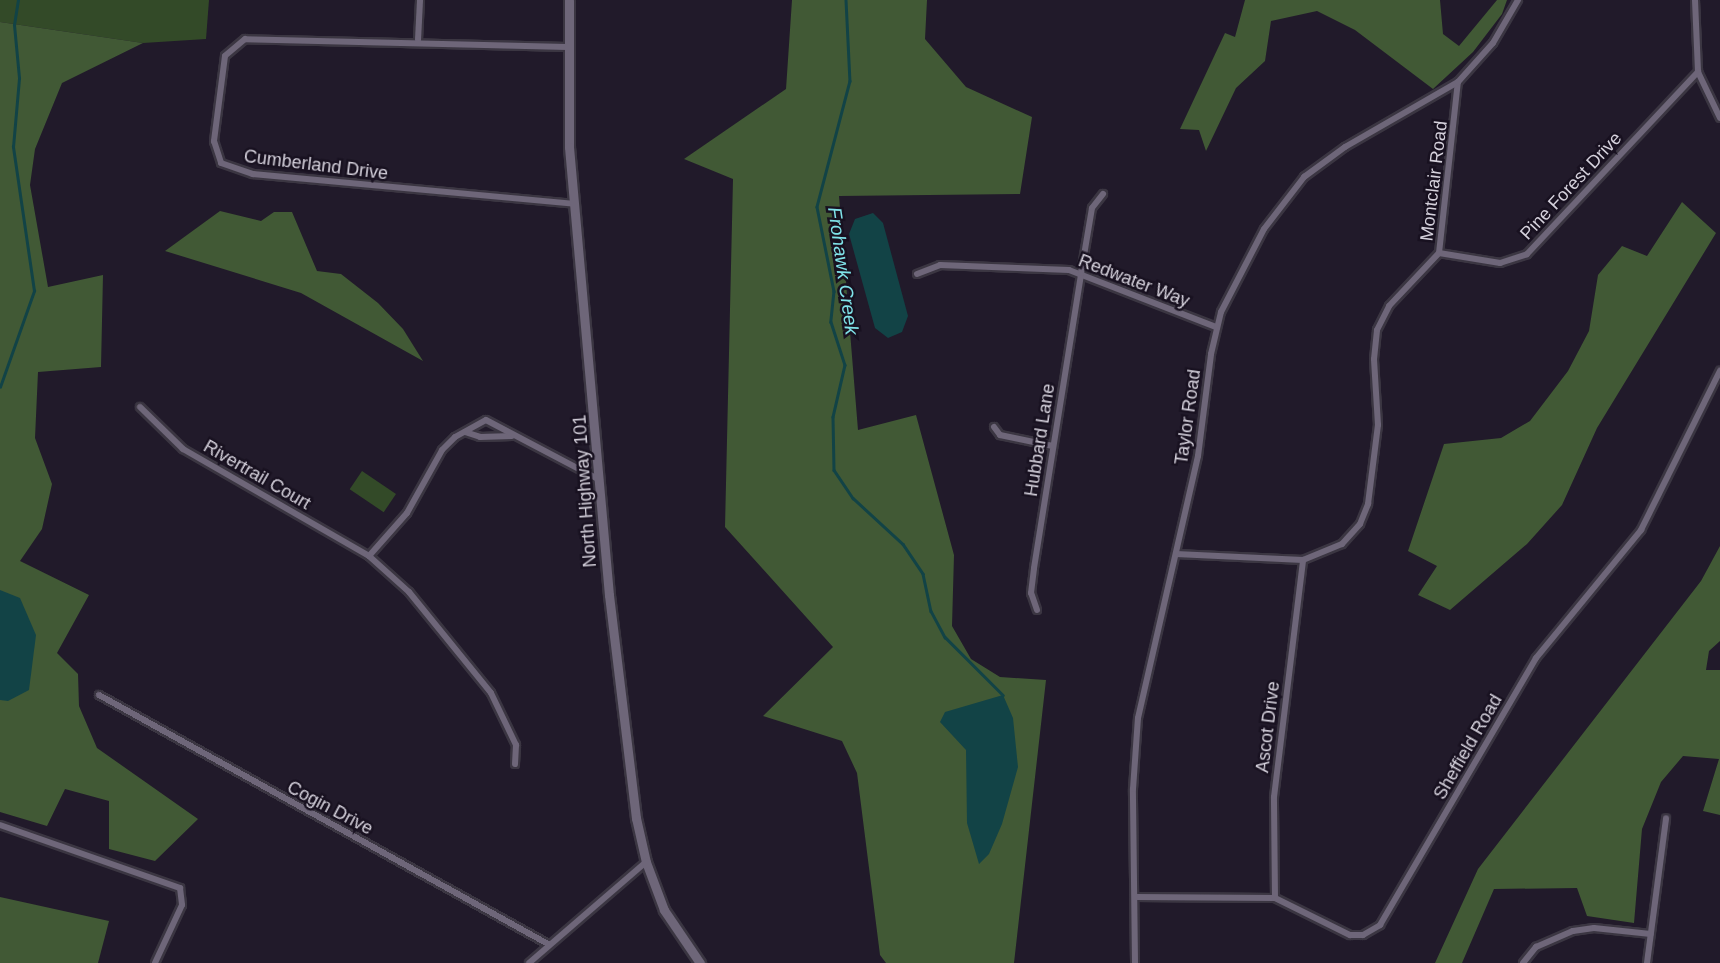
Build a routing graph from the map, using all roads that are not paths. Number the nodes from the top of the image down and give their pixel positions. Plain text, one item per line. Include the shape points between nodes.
1 (420, 0) edge
2 (569, 0) edge
3 (1518, 0) edge
4 (1695, 0) edge
5 (418, 40) junction
6 (567, 47) junction
7 (1698, 72) junction
8 (1458, 82) junction
9 (1720, 118) edge
10 (1103, 194) dead end
11 (575, 204) junction
12 (1439, 253) junction
13 (1081, 273) junction
14 (917, 274) dead end
15 (1216, 327) junction
16 (1720, 371) edge
17 (140, 407) dead end
18 (994, 427) dead end
19 (465, 432) junction
20 (512, 436) junction
21 (1053, 446) junction
22 (600, 480) junction
23 (1176, 554) junction
24 (369, 556) junction
25 (1303, 560) junction
26 (1037, 610) dead end
27 (99, 695) dead end
28 (515, 764) dead end
29 (1665, 818) dead end
30 (0, 825) edge
31 (646, 862) junction
32 (1135, 897) junction
33 (1275, 898) junction
34 (1651, 934) junction
35 (548, 944) junction
36 (155, 963) edge
37 (529, 963) edge
38 (700, 963) edge
39 (1135, 963) edge
40 (1523, 963) edge
41 (1647, 963) edge

1 - 5 street
2 - 6 main road, North Highway 101
3 - 8 street, Taylor Road via 1493,43
4 - 7 street
5 - 6 street, Cumberland Drive
5 - 11 street, Cumberland Drive via 259,37 238,41 227,53 219,80 216,157 231,169 270,177
6 - 11 main road, North Highway 101 via 567,123
7 - 9 street
7 - 12 street, Pine Forest Drive via 1527,254 1500,263
8 - 12 street, Montclair Road
8 - 15 street, Taylor Road via 1345,147 1304,177 1264,229
10 - 13 street, Hubbard Lane via 1092,208
11 - 22 main road, North Highway 101
12 - 25 street, Montclair Road via 1390,306 1377,330 1378,425 1364,516 1342,544
13 - 14 street, Redwater Way via 1032,266 940,265
13 - 15 street, Redwater Way
13 - 21 street, Hubbard Lane
15 - 23 street, Taylor Road via 1198,456
16 - 33 street, Sheffield Road via 1641,530 1536,658 1380,925 1363,935 1350,935
17 - 24 street, Rivertrail Court via 183,449
18 - 21 street via 1000,435
19 - 20 street via 480,437
19 - 20 street via 486,419
19 - 24 street via 442,450 407,513
20 - 22 street
21 - 26 street, Hubbard Lane via 1031,593
22 - 31 main road, North Highway 101 via 616,660
23 - 25 street, Montclair Road
23 - 32 street, Taylor Road via 1138,718 1133,789
24 - 28 street, Rivertrail Court via 408,592 491,693 513,736
25 - 33 street, Ascot Drive via 1274,797
27 - 35 street, Cogin Drive
29 - 34 street
30 - 36 street via 180,888 182,905
31 - 35 street
31 - 38 main road, North Highway 101 via 664,910
32 - 33 street, Sheffield Road
32 - 39 street, Taylor Road
34 - 40 street via 1594,928 1573,931 1536,947
34 - 41 street
35 - 37 street

